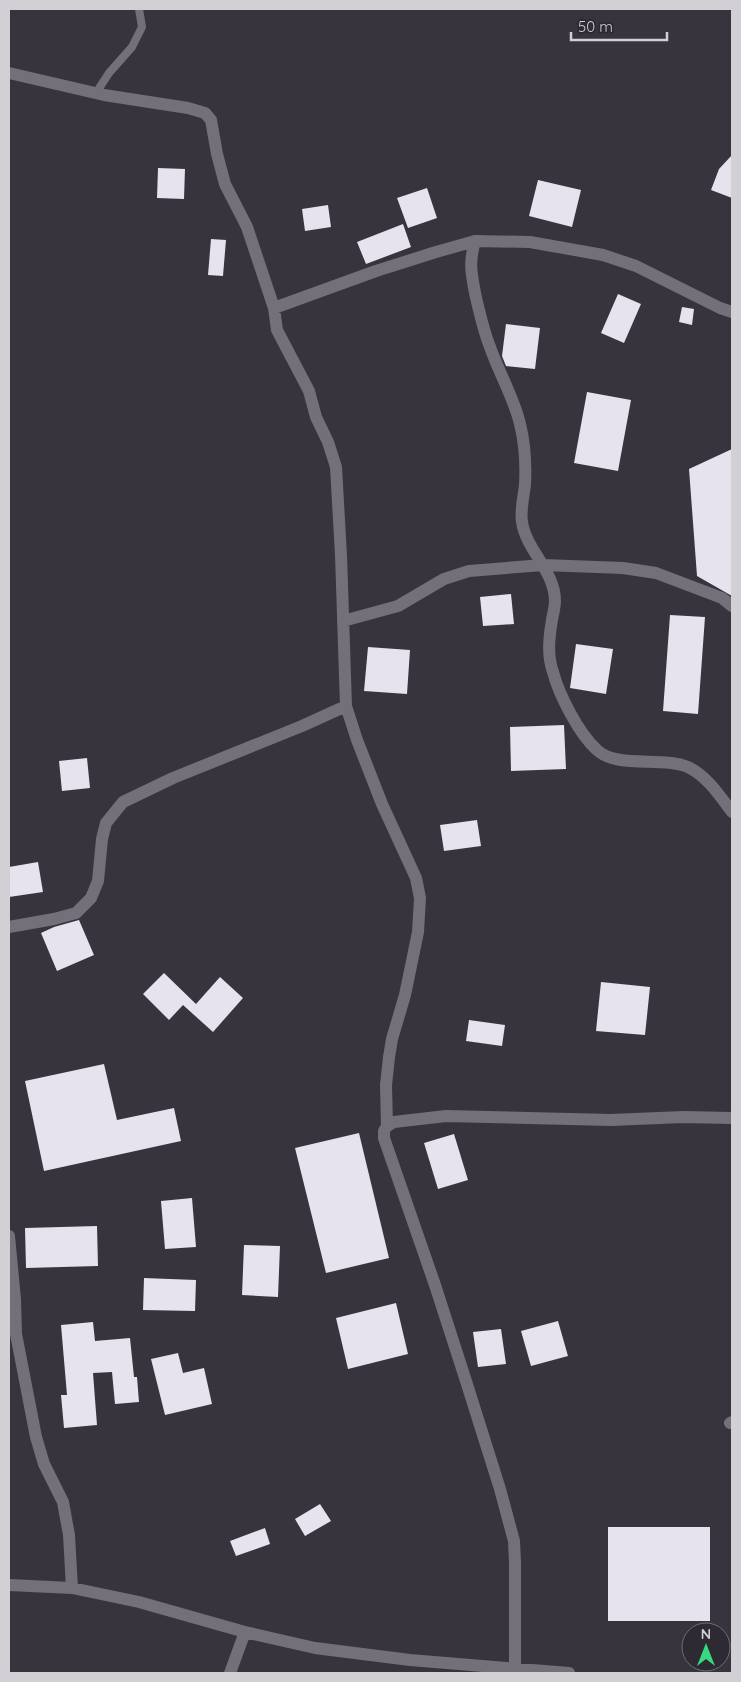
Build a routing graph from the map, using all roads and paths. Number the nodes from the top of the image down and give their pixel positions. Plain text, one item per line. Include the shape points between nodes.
1 (139, 9) edge
2 (9, 73) edge
3 (96, 93) junction
4 (475, 241) junction
5 (274, 308) junction
6 (732, 312) edge
7 (543, 565) junction
8 (732, 606) edge
9 (343, 621) junction
10 (346, 706) junction
11 (732, 812) edge
12 (9, 927) edge
13 (732, 1118) edge
14 (386, 1126) junction
15 (9, 1236) edge
16 (9, 1585) edge
17 (72, 1588) junction
18 (245, 1632) junction
19 (410, 1660) junction
20 (515, 1668) junction
21 (230, 1673) edge
22 (409, 1673) edge
23 (569, 1673) edge

1 - 3 lane via 142,27 132,47
2 - 3 street
3 - 5 street via 188,108 205,113 211,120 225,184 247,227
4 - 5 street via 427,254
4 - 6 street via 530,242 603,255 636,266
4 - 7 street via 470,257 480,317 520,424 525,450 522,521
5 - 9 street via 277,330 309,391 336,467
7 - 8 street via 622,568 656,573 722,598
7 - 9 street via 469,571 444,579 398,606
7 - 11 street via 555,601 549,650 552,671 561,696 584,734 598,751 612,759 668,761 688,767 707,780
9 - 10 street
10 - 12 street via 123,802 106,823 98,881 91,898 76,913
10 - 14 street via 382,804 416,878 420,898 418,932 389,1057
13 - 14 street via 611,1120 446,1116 394,1122
14 - 20 street via 386,1147 461,1363 514,1541
15 - 17 street via 16,1334 36,1436 44,1464 63,1502 69,1535
16 - 17 street
17 - 18 street via 139,1602
18 - 19 street via 315,1648
18 - 21 street
19 - 20 street
19 - 22 street
20 - 23 street

